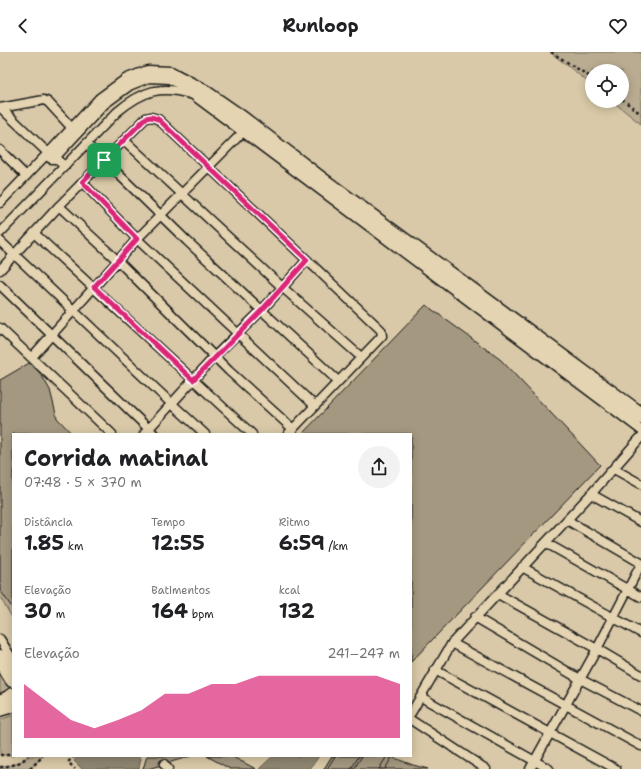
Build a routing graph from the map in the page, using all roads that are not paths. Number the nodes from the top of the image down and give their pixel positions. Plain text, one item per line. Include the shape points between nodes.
1 (0, 108) edge
2 (243, 132) junction
3 (124, 140) junction
4 (86, 144) junction
5 (0, 150) edge
6 (50, 154) junction
7 (104, 160) junction
8 (65, 166) junction
9 (208, 168) junction
10 (26, 176) junction
11 (82, 182) junction
12 (182, 194) junction
13 (1, 199) edge
14 (58, 206) junction
15 (162, 215) junction
16 (34, 233) junction
17 (0, 234) edge
18 (137, 239) junction
19 (0, 241) edge
20 (14, 255) junction
21 (307, 260) junction
22 (118, 261) junction
23 (0, 270) edge
24 (0, 284) edge
25 (94, 287) junction
26 (282, 287) junction
27 (73, 310) junction
28 (262, 310) junction
29 (0, 328) edge
30 (52, 334) junction
31 (238, 334) junction
32 (215, 356) junction
33 (32, 357) junction
34 (361, 357) junction
35 (193, 380) junction
36 (338, 381) junction
37 (172, 404) junction
38 (314, 405) junction
39 (641, 416) edge
40 (641, 430) edge
41 (290, 431) edge
42 (149, 432) edge
43 (111, 433) edge
44 (204, 433) edge
45 (251, 433) edge
46 (641, 437) edge
47 (614, 469) junction
48 (641, 484) edge
49 (591, 494) junction
50 (567, 520) junction
51 (641, 522) edge
52 (546, 542) junction
53 (641, 563) edge
54 (522, 567) junction
55 (628, 590) junction
56 (498, 594) junction
57 (641, 597) edge
58 (475, 617) junction
59 (612, 618) junction
60 (641, 633) edge
61 (0, 639) edge
62 (452, 643) junction
63 (597, 649) junction
64 (0, 658) edge
65 (12, 658) edge
66 (435, 670) junction
67 (641, 675) edge
68 (12, 677) edge
69 (580, 679) junction
70 (12, 697) edge
71 (421, 697) junction
72 (0, 703) edge
73 (565, 705) junction
74 (12, 708) edge
75 (412, 711) edge
76 (641, 711) edge
77 (0, 712) edge
78 (412, 721) edge
79 (550, 733) junction
80 (641, 746) edge
81 (535, 761) junction
82 (486, 769) edge
83 (530, 769) edge
84 (549, 769) edge
85 (616, 769) edge

1 - 6 lane
1 - 6 lane via 42,99 48,102 72,129
2 - 4 lane via 193,95 155,90 139,95 127,103
2 - 9 lane
2 - 40 lane
3 - 7 lane
3 - 9 lane via 146,118 158,119
3 - 12 lane
4 - 7 lane
4 - 8 lane
5 - 10 lane
6 - 8 lane
6 - 10 lane
6 - 39 street via 102,102 128,82 148,74 170,75 204,93 240,118
7 - 11 lane
7 - 15 lane
8 - 17 lane
9 - 12 lane
9 - 21 lane
10 - 13 lane
11 - 14 lane
11 - 18 lane
12 - 15 lane
12 - 26 lane
14 - 16 lane
14 - 22 lane
15 - 18 lane
15 - 28 lane
16 - 20 lane
16 - 25 lane
18 - 22 lane
18 - 31 lane
19 - 20 lane
20 - 23 lane
20 - 27 lane
21 - 26 lane
21 - 34 lane via 382,330 382,336
22 - 25 lane
22 - 32 lane
24 - 30 lane
25 - 27 lane
25 - 35 lane
26 - 28 lane
26 - 34 lane
27 - 30 lane
27 - 37 lane
28 - 31 lane
28 - 36 lane
29 - 33 lane
30 - 33 lane
30 - 42 lane
31 - 32 lane
31 - 38 lane
32 - 35 lane
32 - 41 lane
33 - 43 lane
34 - 36 lane
35 - 37 lane
35 - 45 lane
36 - 38 lane
37 - 42 lane
37 - 44 lane
38 - 41 lane
46 - 47 lane
47 - 48 lane
47 - 49 lane
49 - 50 lane
49 - 51 lane
50 - 52 lane
50 - 53 lane
52 - 54 lane
52 - 55 lane
53 - 55 lane
54 - 56 lane
54 - 59 lane
55 - 57 lane
55 - 59 lane
56 - 58 lane
56 - 63 lane
58 - 62 lane
58 - 69 lane
59 - 60 lane
59 - 63 lane
61 - 65 lane
62 - 66 lane
62 - 73 lane
63 - 67 lane
63 - 69 lane
64 - 68 street
66 - 71 lane
66 - 79 lane
69 - 73 lane
69 - 76 lane
70 - 72 street
71 - 75 lane
71 - 81 lane
73 - 79 lane
73 - 80 lane
74 - 77 lane
78 - 82 lane
79 - 81 lane
79 - 85 lane
81 - 83 lane
81 - 84 lane

